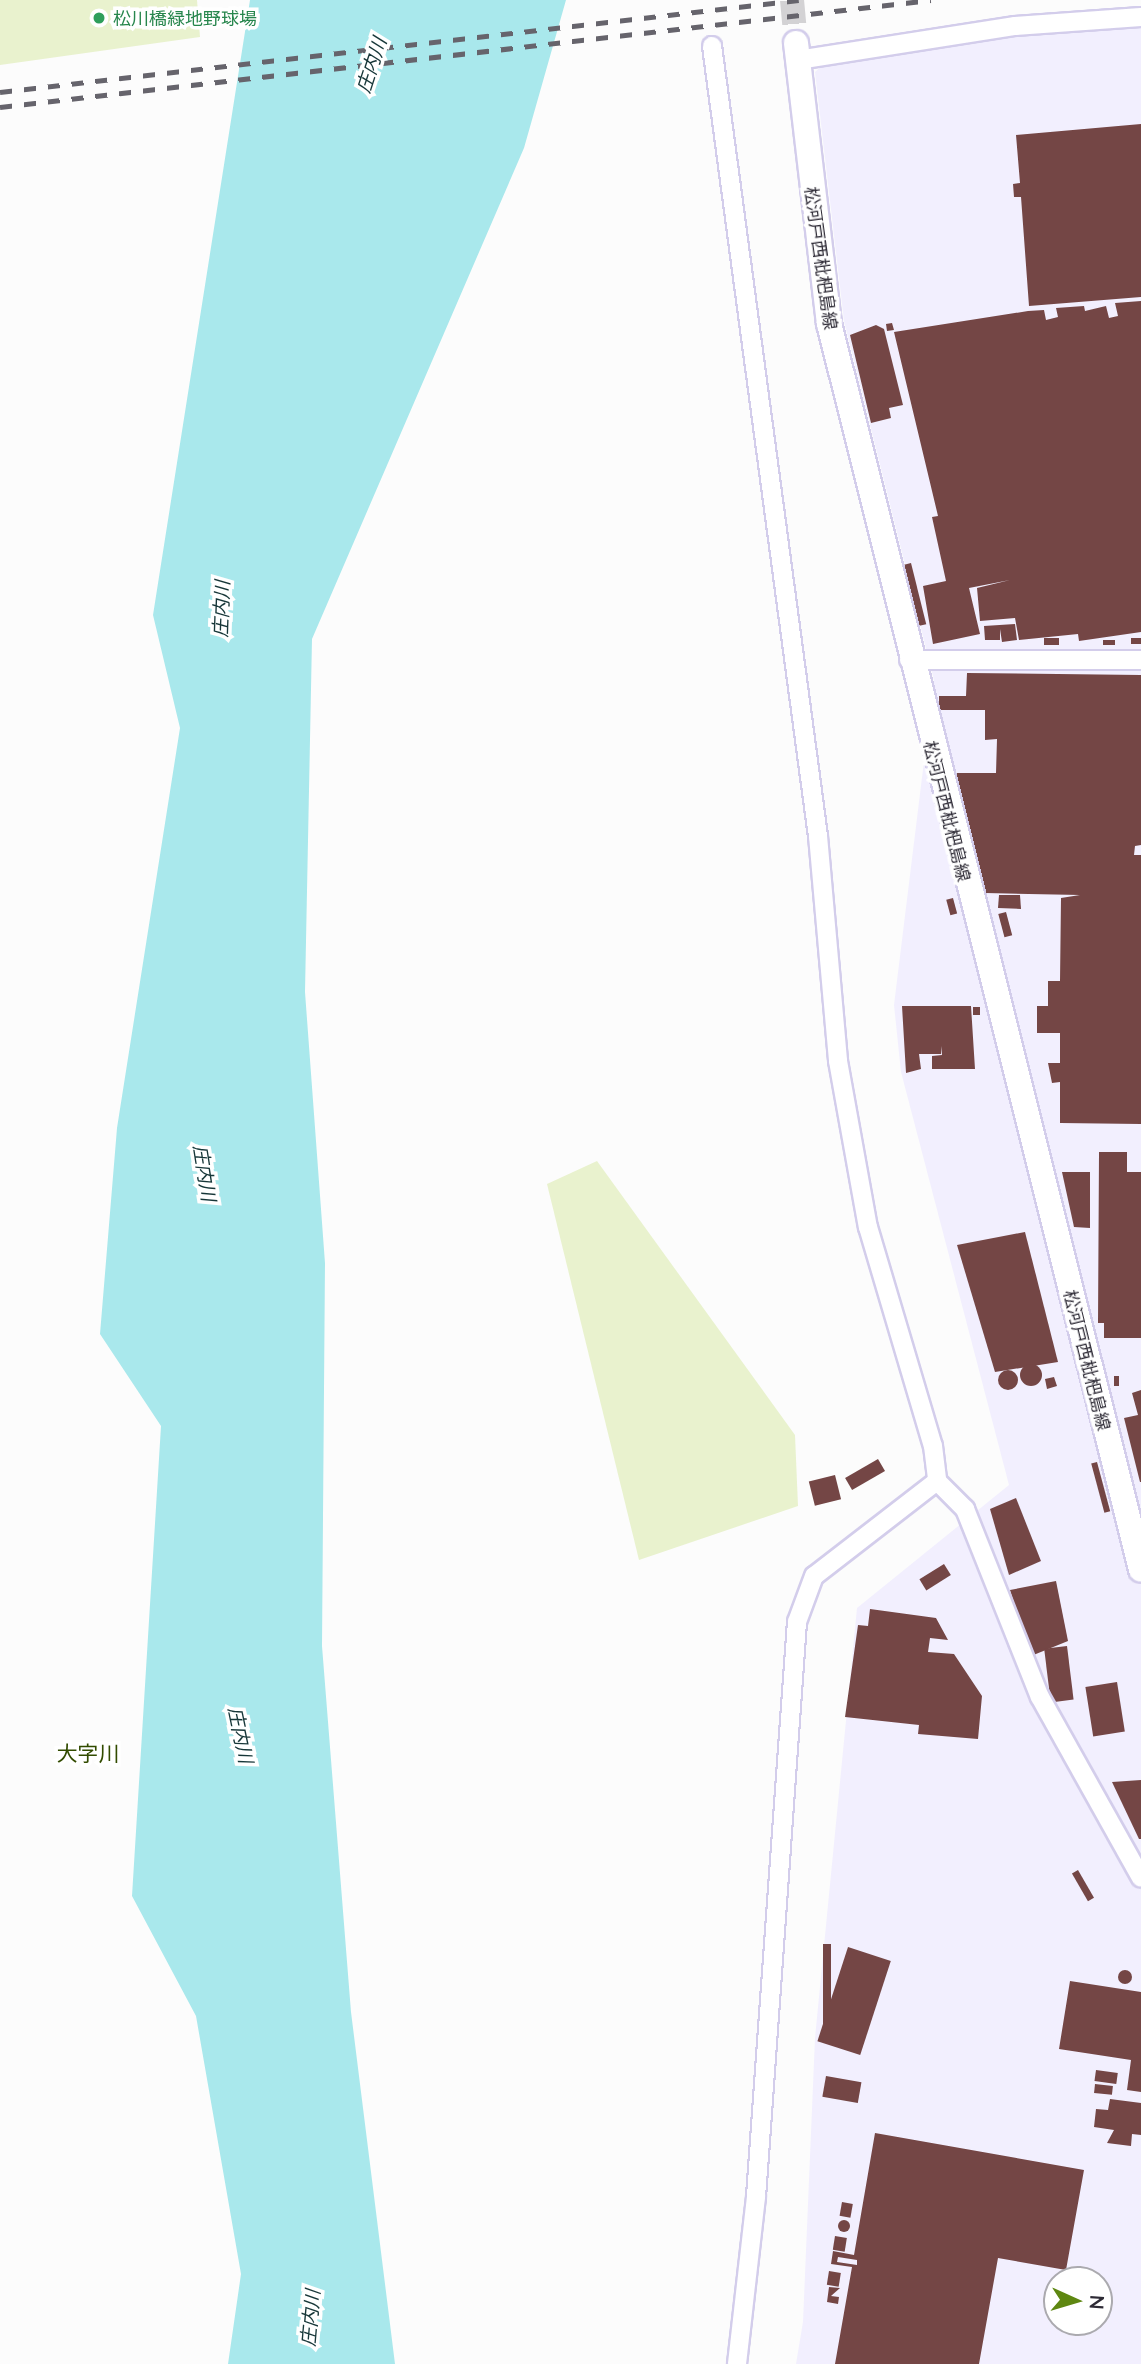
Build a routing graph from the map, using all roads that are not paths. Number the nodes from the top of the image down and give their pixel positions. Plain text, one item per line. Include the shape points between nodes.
1 (1141, 17) edge
2 (712, 46) dead end
3 (797, 52) joint
4 (909, 660) junction
5 (1141, 660) edge
6 (937, 1481) junction
7 (1141, 1570) edge
8 (1141, 1878) edge
9 (737, 2364) edge

1 - 3 street via 1015,26
2 - 6 street via 818,836 838,1061 868,1227 933,1446
3 - 4 main road, 松河戸西枇杷島線 via 830,323
4 - 5 street
4 - 7 main road, 松河戸西枇杷島線
6 - 8 street via 965,1509 1040,1697
6 - 9 street via 814,1576 797,1622 756,2197

